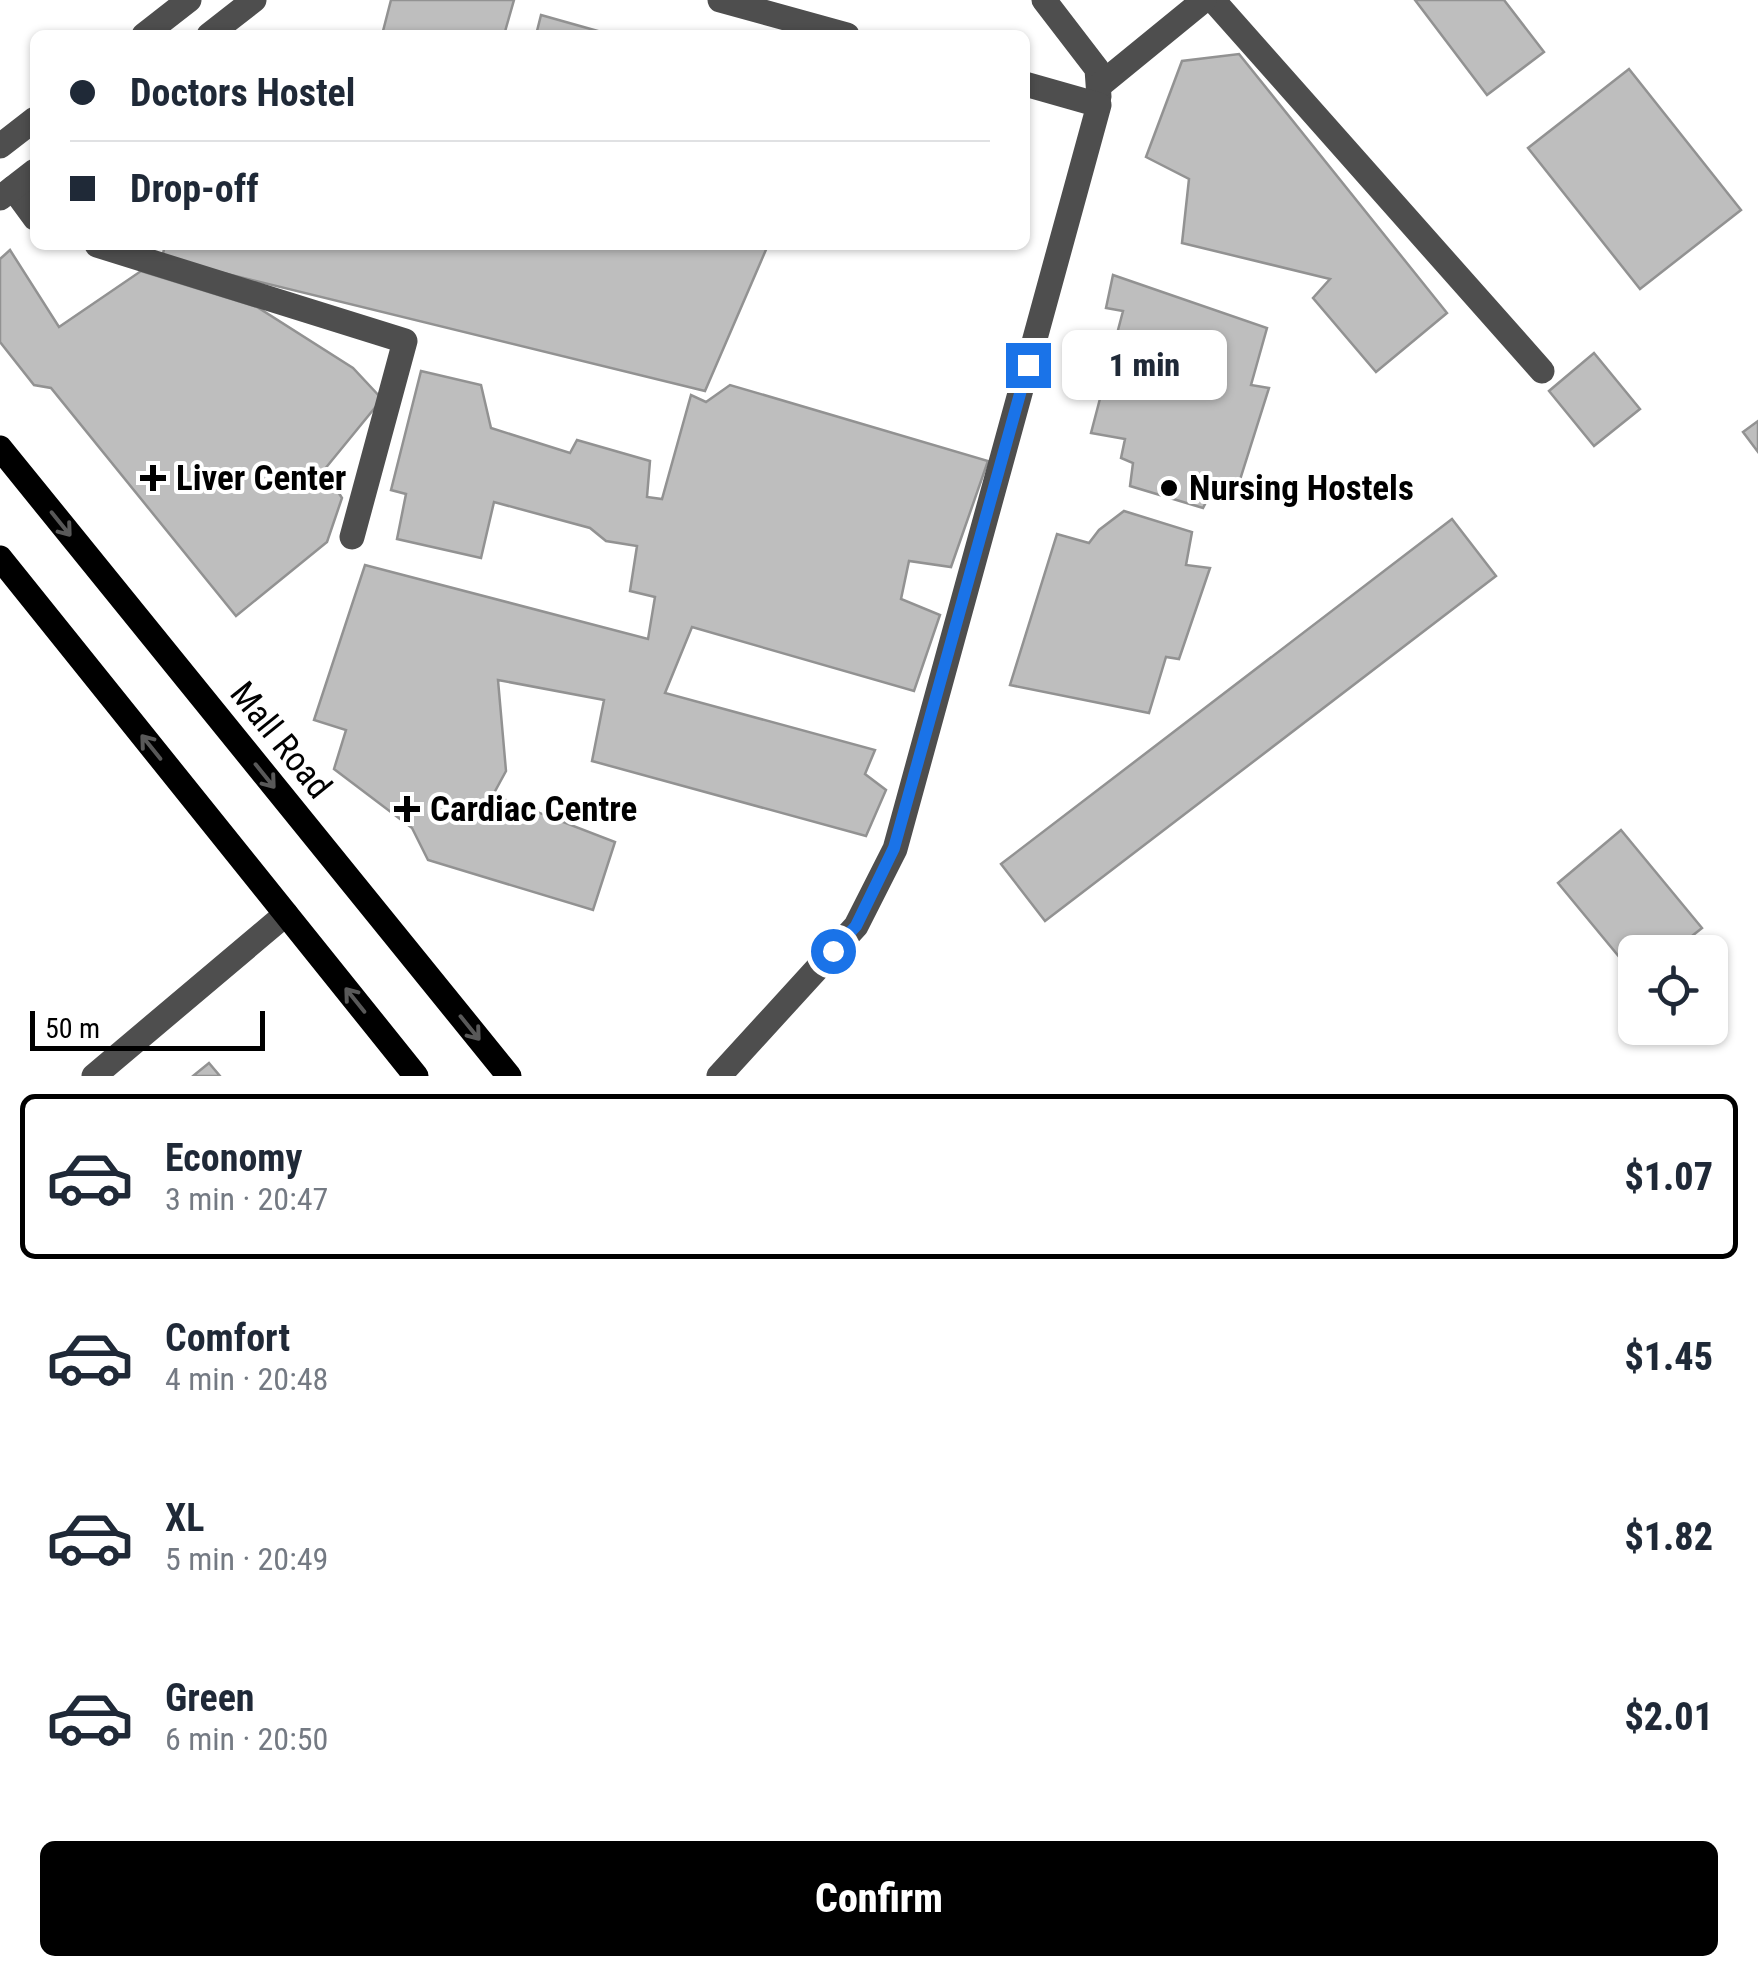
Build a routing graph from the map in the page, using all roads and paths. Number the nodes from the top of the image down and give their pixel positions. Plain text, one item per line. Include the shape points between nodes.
1 (189, 0) edge
2 (254, 0) edge
3 (720, 0) edge
4 (1044, 0) edge
5 (1204, 0) edge
6 (1213, 0) edge
7 (150, 30) edge
8 (215, 30) edge
9 (829, 30) edge
10 (1030, 85) edge
11 (1099, 95) junction
12 (30, 123) edge
13 (0, 146) edge
14 (30, 175) edge
15 (6, 193) edge
16 (30, 214) edge
17 (113, 250) edge
18 (1542, 371) dead end
19 (0, 448) edge
20 (352, 536) dead end
21 (0, 558) edge
22 (286, 914) junction
23 (94, 1076) edge
24 (416, 1076) edge
25 (509, 1076) edge
26 (719, 1076) edge

1 - 7 street
2 - 8 street
3 - 9 street
4 - 11 street via 1097,69
5 - 11 street
6 - 18 street
10 - 11 street
11 - 26 street via 894,848 856,926
12 - 13 street
14 - 15 street
15 - 16 street
17 - 20 street via 405,341
19 -> 25 main road, Mall Road
22 -> 21 main road
22 - 23 street
24 -> 22 main road

